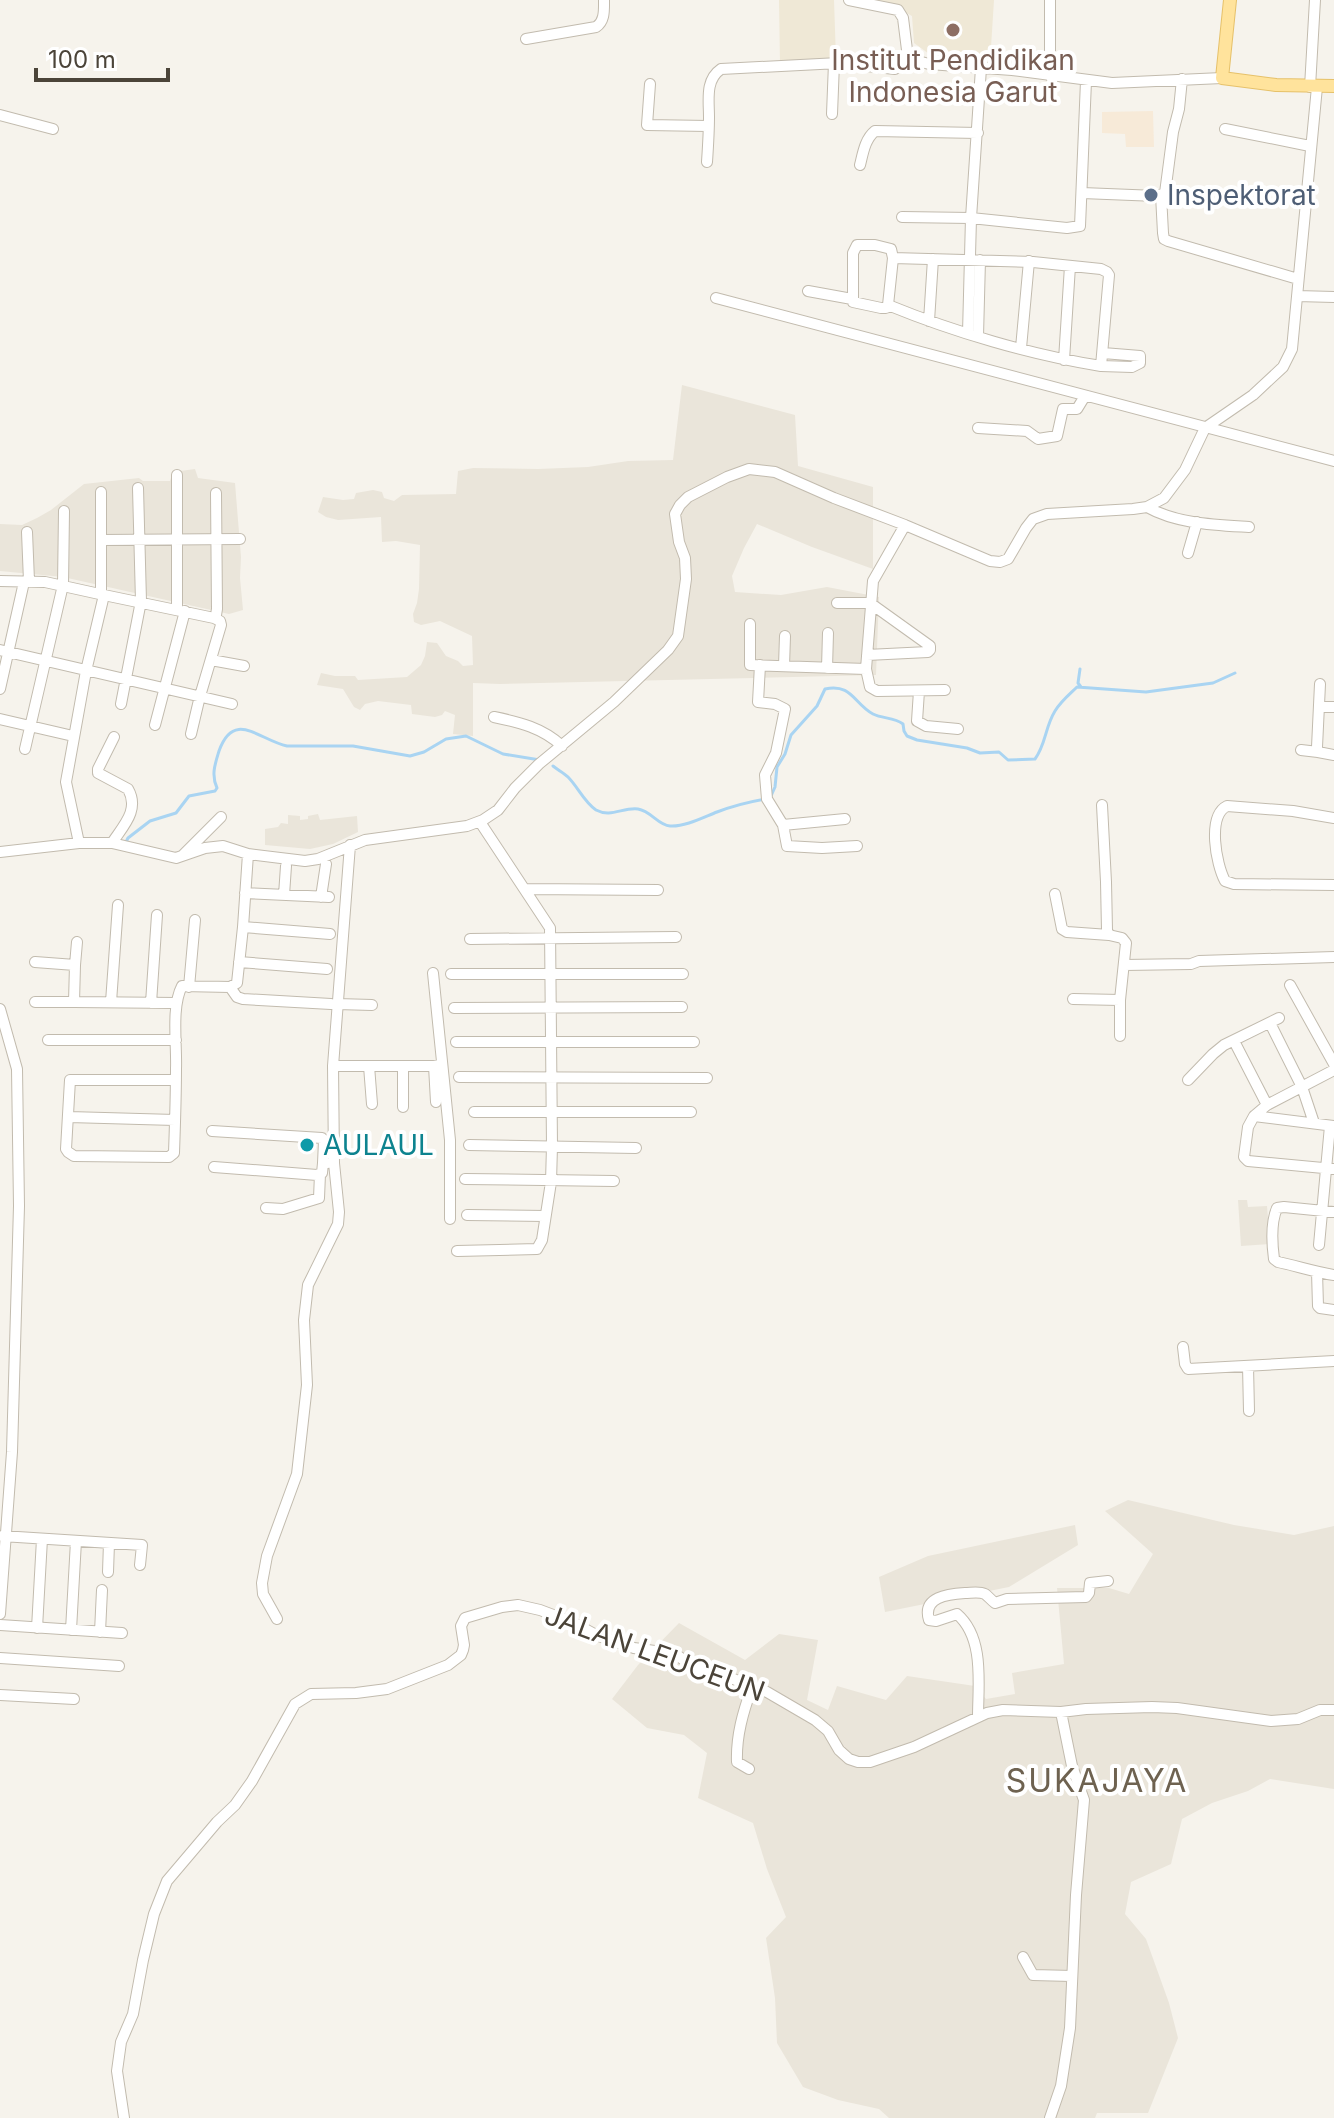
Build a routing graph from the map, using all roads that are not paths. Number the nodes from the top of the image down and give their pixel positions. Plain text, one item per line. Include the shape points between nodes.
1 (604, 0) edge
2 (849, 0) edge
3 (1050, 0) edge
4 (1230, 0) edge
5 (1315, 0) edge
6 (526, 39) dead end
7 (909, 55) junction
8 (834, 63) junction
9 (981, 68) junction
10 (1050, 76) junction
11 (1222, 78) junction
12 (1182, 79) junction
13 (1086, 81) junction
14 (650, 84) dead end
15 (1334, 86) edge
16 (1313, 87) junction
17 (832, 114) dead end
18 (0, 115) edge
19 (708, 126) junction
20 (53, 129) dead end
21 (1225, 129) dead end
22 (978, 133) junction
23 (1310, 146) junction
24 (707, 162) dead end
25 (860, 165) dead end
26 (1082, 193) junction
27 (1161, 195) junction
28 (902, 217) dead end
29 (971, 218) junction
30 (893, 258) junction
31 (933, 259) junction
32 (976, 260) junction
33 (1029, 261) junction
34 (1070, 266) junction
35 (1298, 279) junction
36 (808, 291) dead end
37 (1297, 296) junction
38 (1334, 297) edge
39 (716, 298) dead end
40 (852, 299) junction
41 (888, 305) junction
42 (929, 321) junction
43 (973, 334) junction
44 (1021, 348) junction
45 (1103, 353) junction
46 (1064, 360) junction
47 (1101, 366) junction
48 (1085, 396) junction
49 (978, 428) dead end
50 (1205, 428) junction
51 (1334, 461) edge
52 (177, 475) dead end
53 (138, 488) dead end
54 (101, 492) dead end
55 (216, 493) dead end
56 (1147, 507) junction
57 (64, 511) dead end
58 (1197, 522) junction
59 (905, 525) junction
60 (1249, 527) dead end
61 (27, 532) dead end
62 (178, 539) junction
63 (216, 539) junction
64 (240, 539) dead end
65 (102, 540) junction
66 (139, 540) junction
67 (1188, 553) dead end
68 (0, 581) edge
69 (26, 582) junction
70 (63, 585) junction
71 (103, 594) junction
72 (141, 601) junction
73 (837, 603) dead end
74 (870, 603) junction
75 (181, 610) junction
76 (214, 618) junction
77 (750, 624) dead end
78 (828, 633) dead end
79 (785, 636) dead end
80 (4, 651) edge
81 (867, 655) junction
82 (47, 660) junction
83 (211, 660) junction
84 (760, 665) junction
85 (244, 666) dead end
86 (784, 666) junction
87 (827, 668) junction
88 (866, 669) junction
89 (86, 671) junction
90 (125, 679) junction
91 (1320, 684) dead end
92 (163, 688) junction
93 (0, 689) edge
94 (945, 690) dead end
95 (919, 691) junction
96 (200, 696) junction
97 (121, 704) dead end
98 (232, 704) dead end
99 (1319, 707) junction
100 (1334, 707) edge
101 (494, 717) dead end
102 (0, 719) edge
103 (31, 725) junction
104 (155, 725) dead end
105 (958, 729) dead end
106 (191, 734) dead end
107 (73, 736) junction
108 (114, 737) dead end
109 (562, 746) junction
110 (25, 749) dead end
111 (1301, 750) dead end
112 (1318, 752) junction
113 (1334, 755) edge
114 (1102, 805) dead end
115 (221, 817) dead end
116 (1334, 818) edge
117 (845, 819) dead end
118 (480, 822) junction
119 (783, 825) junction
120 (79, 843) junction
121 (112, 843) junction
122 (350, 845) junction
123 (857, 846) dead end
124 (0, 852) edge
125 (248, 854) junction
126 (181, 857) junction
127 (326, 864) dead end
128 (286, 866) dead end
129 (1334, 885) edge
130 (525, 889) junction
131 (658, 890) dead end
132 (245, 893) junction
133 (1055, 894) dead end
134 (284, 895) junction
135 (118, 905) dead end
136 (157, 915) dead end
137 (195, 920) dead end
138 (243, 927) junction
139 (330, 934) dead end
140 (1109, 935) junction
141 (550, 937) junction
142 (676, 937) dead end
143 (470, 939) dead end
144 (77, 942) dead end
145 (1334, 957) edge
146 (35, 962) dead end
147 (239, 962) junction
148 (75, 965) junction
149 (1124, 965) junction
150 (327, 969) dead end
151 (433, 973) dead end
152 (551, 973) junction
153 (451, 974) dead end
154 (683, 974) dead end
155 (1290, 985) dead end
156 (189, 987) junction
157 (230, 987) junction
158 (1073, 999) dead end
159 (1120, 1000) junction
160 (35, 1002) dead end
161 (74, 1002) junction
162 (111, 1002) junction
163 (151, 1003) junction
164 (176, 1003) junction
165 (334, 1004) junction
166 (372, 1005) dead end
167 (682, 1007) dead end
168 (454, 1008) dead end
169 (551, 1008) junction
170 (0, 1009) edge
171 (1120, 1036) dead end
172 (48, 1040) dead end
173 (176, 1040) junction
174 (1234, 1041) junction
175 (456, 1042) dead end
176 (694, 1042) dead end
177 (551, 1043) junction
178 (438, 1065) junction
179 (333, 1066) junction
180 (369, 1066) junction
181 (403, 1066) junction
182 (1334, 1067) edge
183 (459, 1077) dead end
184 (551, 1077) junction
185 (707, 1078) dead end
186 (176, 1080) junction
187 (1188, 1080) dead end
188 (1302, 1087) junction
189 (436, 1102) dead end
190 (372, 1104) dead end
191 (1267, 1105) junction
192 (403, 1107) dead end
193 (474, 1112) dead end
194 (552, 1112) junction
195 (691, 1112) dead end
196 (1254, 1116) junction
197 (69, 1117) junction
198 (175, 1120) junction
199 (1314, 1123) junction
200 (1332, 1126) edge
201 (212, 1131) dead end
202 (469, 1145) dead end
203 (552, 1146) junction
204 (636, 1148) dead end
205 (214, 1167) dead end
206 (326, 1167) junction
207 (1330, 1168) edge
208 (465, 1179) dead end
209 (614, 1181) dead end
210 (551, 1182) junction
211 (266, 1208) dead end
212 (1329, 1211) edge
213 (467, 1215) dead end
214 (545, 1216) junction
215 (450, 1219) dead end
216 (1319, 1245) dead end
217 (457, 1251) dead end
218 (1317, 1272) junction
219 (1334, 1275) edge
220 (1334, 1310) edge
221 (1183, 1347) dead end
222 (1334, 1361) edge
223 (1248, 1366) junction
224 (1249, 1411) dead end
225 (3, 1536) edge
226 (42, 1539) junction
227 (76, 1541) junction
228 (109, 1543) junction
229 (140, 1565) dead end
230 (108, 1572) dead end
231 (1108, 1581) dead end
232 (102, 1590) dead end
233 (0, 1614) edge
234 (277, 1619) dead end
235 (0, 1625) edge
236 (37, 1628) junction
237 (71, 1630) junction
238 (100, 1632) junction
239 (122, 1633) dead end
240 (0, 1658) edge
241 (119, 1666) dead end
242 (752, 1687) junction
243 (0, 1695) edge
244 (74, 1699) dead end
245 (1334, 1710) edge
246 (1061, 1712) junction
247 (978, 1717) junction
248 (749, 1769) dead end
249 (1023, 1957) dead end
250 (1072, 1976) junction
251 (124, 2118) edge
252 (1050, 2118) edge

1 - 6 street via 596,27
2 - 7 street via 898,10
3 - 10 street
4 - 11 main road
5 - 16 street
7 - 8 street via 895,69
7 - 9 street via 929,64
8 - 17 street
8 - 19 street via 721,69 707,97
9 - 10 street
9 - 22 street
10 - 13 street
11 - 12 street
11 - 16 main road
12 - 13 street
12 - 27 street via 1167,189
13 - 26 street
14 - 19 street via 647,125
15 - 16 main road
16 - 23 street
18 - 20 street
19 - 24 street
21 - 23 street
22 - 25 street via 875,131
22 - 29 street
23 - 35 street
26 - 27 street
26 - 29 street via 1081,221 1075,228
27 - 35 street via 1164,239
28 - 29 street
29 - 32 street
30 - 31 street
30 - 40 street via 891,249 857,245
30 - 41 street
31 - 32 street
31 - 42 street
32 - 33 street
32 - 43 street
33 - 34 street
33 - 44 street
34 - 45 street via 1101,269 1109,275
34 - 46 street
35 - 37 street
36 - 40 street
37 - 38 street
37 - 50 street via 1292,349 1283,367 1245,402
39 - 48 street
40 - 41 street via 856,304
41 - 42 street
42 - 43 street
43 - 44 street
44 - 46 street
45 - 47 street
45 - 47 street via 1140,356 1140,363
46 - 47 street
48 - 49 street via 1077,409 1063,409 1057,436 1038,439 1027,431
48 - 50 street
50 - 51 street
50 - 56 street via 1185,470 1164,498
52 - 62 street
53 - 66 street
54 - 65 street
55 - 63 street
56 - 58 street
56 - 59 street via 1033,519 1008,559 1000,562
57 - 70 street
58 - 60 street
58 - 67 street
59 - 74 street via 873,581
59 - 109 street via 775,472 738,472 688,497 675,514 686,579 678,636 646,673
61 - 69 street
62 - 63 street
62 - 66 street
62 - 75 street
63 - 64 street
63 - 76 street
65 - 66 street
65 - 71 street
66 - 72 street
68 - 69 street
69 - 70 street
69 - 80 street
70 - 71 street
70 - 82 street
71 - 72 street
71 - 89 street
72 - 75 street
72 - 90 street
73 - 74 street
74 - 81 street
74 - 81 street via 930,650
75 - 76 street
75 - 92 street
76 - 83 street via 221,625
77 - 84 street via 750,665
78 - 87 street
79 - 86 street
80 - 82 street
80 - 93 street
81 - 88 street
82 - 89 street
82 - 103 street
83 - 85 street
83 - 96 street
84 - 86 street
84 - 119 street via 758,702 785,709 776,753 765,775 767,799
86 - 87 street
87 - 88 street
88 - 95 street via 872,690
89 - 90 street
89 - 107 street
90 - 92 street
90 - 97 street
91 - 99 street
92 - 96 street
92 - 104 street
94 - 95 street
95 - 105 street via 917,721
96 - 98 street
96 - 106 street
99 - 100 street
99 - 112 street
101 - 109 street via 541,730
102 - 103 street
103 - 107 street
103 - 110 street
107 - 120 street via 66,782
108 - 121 street via 98,773 128,789 132,802 131,815
109 - 118 street
111 - 112 street
112 - 113 street
114 - 140 street
115 - 126 street
116 - 129 street via 1227,806 1216,817 1215,841 1225,881
117 - 119 street
118 - 122 street
118 - 130 street
119 - 123 street via 787,846
120 - 121 street
120 - 124 street
121 - 126 street
122 - 125 street via 305,861
122 - 165 street
125 - 126 street via 223,846
125 - 132 street
127 - 134 street via 325,897
128 - 134 street
130 - 131 street
130 - 141 street via 550,928
132 - 134 street
132 - 138 street
133 - 140 street via 1062,929
135 - 162 street
136 - 163 street
137 - 156 street
138 - 139 street
138 - 147 street
140 - 149 street via 1125,940
141 - 142 street
141 - 143 street
141 - 152 street
144 - 148 street
145 - 149 street
146 - 148 street
147 - 150 street
147 - 157 street via 238,980
148 - 161 street
149 - 159 street
151 - 178 street
152 - 153 street
152 - 154 street
152 - 169 street
155 - 182 street
156 - 157 street
156 - 164 street via 182,986
157 - 165 street via 243,999
158 - 159 street
159 - 171 street
160 - 161 street
161 - 162 street
162 - 163 street
163 - 164 street
164 - 173 street
165 - 166 street
165 - 179 street
167 - 169 street
168 - 169 street
169 - 177 street
170 - 225 street via 17,1069 18,1113 17,1320
172 - 173 street
173 - 186 street
174 - 187 street
174 - 188 street via 1275,1020
174 - 191 street
175 - 177 street
176 - 177 street
177 - 184 street
178 - 181 street
178 - 189 street
178 - 215 street via 450,1140
179 - 180 street
179 - 206 street
180 - 181 street
180 - 190 street
181 - 192 street
182 - 188 street
183 - 184 street
184 - 185 street
184 - 194 street
186 - 197 street via 70,1080
186 - 198 street
188 - 191 street
188 - 199 street
191 - 196 street
193 - 194 street
194 - 195 street
194 - 203 street
196 - 199 street
196 - 207 street via 1245,1160
197 - 198 street
197 - 198 street via 66,1149 74,1156 169,1157 174,1153
199 - 200 street
200 - 207 street
201 - 206 street via 322,1138
202 - 203 street
203 - 204 street
203 - 210 street
205 - 206 street
206 - 211 street via 319,1198 283,1209
206 - 234 street via 338,1224 308,1285 307,1385 297,1474 262,1583
207 - 212 street
208 - 210 street
209 - 210 street
210 - 214 street
212 - 216 street
212 - 218 street via 1280,1207 1274,1214 1274,1259
213 - 214 street
214 - 217 street via 537,1249
218 - 219 street
218 - 220 street via 1318,1306
221 - 223 street via 1188,1369
222 - 223 street
223 - 224 street
225 - 226 street
225 - 233 street
226 - 227 street
226 - 236 street
227 - 228 street
227 - 237 street
228 - 229 street via 142,1545
228 - 230 street
231 - 247 street via 1090,1583 1086,1597 995,1603 982,1593 950,1594 930,1605 929,1620 957,1614 969,1631 977,1658
232 - 238 street
235 - 236 street
236 - 237 street
237 - 238 street
238 - 239 street
240 - 241 street
242 - 247 street, JALAN LEUCEUN via 815,1720 839,1750 858,1762 914,1747
242 - 248 street via 737,1749 737,1762
242 - 251 street, JALAN LEUCEUN via 696,1668 675,1654 634,1648 518,1605 465,1618 463,1650 448,1665 387,1689 302,1698 235,1805 174,1873 159,1899 133,2014 121,2042 117,2071
243 - 244 street
245 - 246 street, JALAN LEUCEUN via 1271,1721 1177,1708
246 - 247 street, JALAN LEUCEUN via 1003,1710
246 - 250 street via 1084,1800
249 - 250 street via 1033,1975
250 - 252 street via 1068,2043

